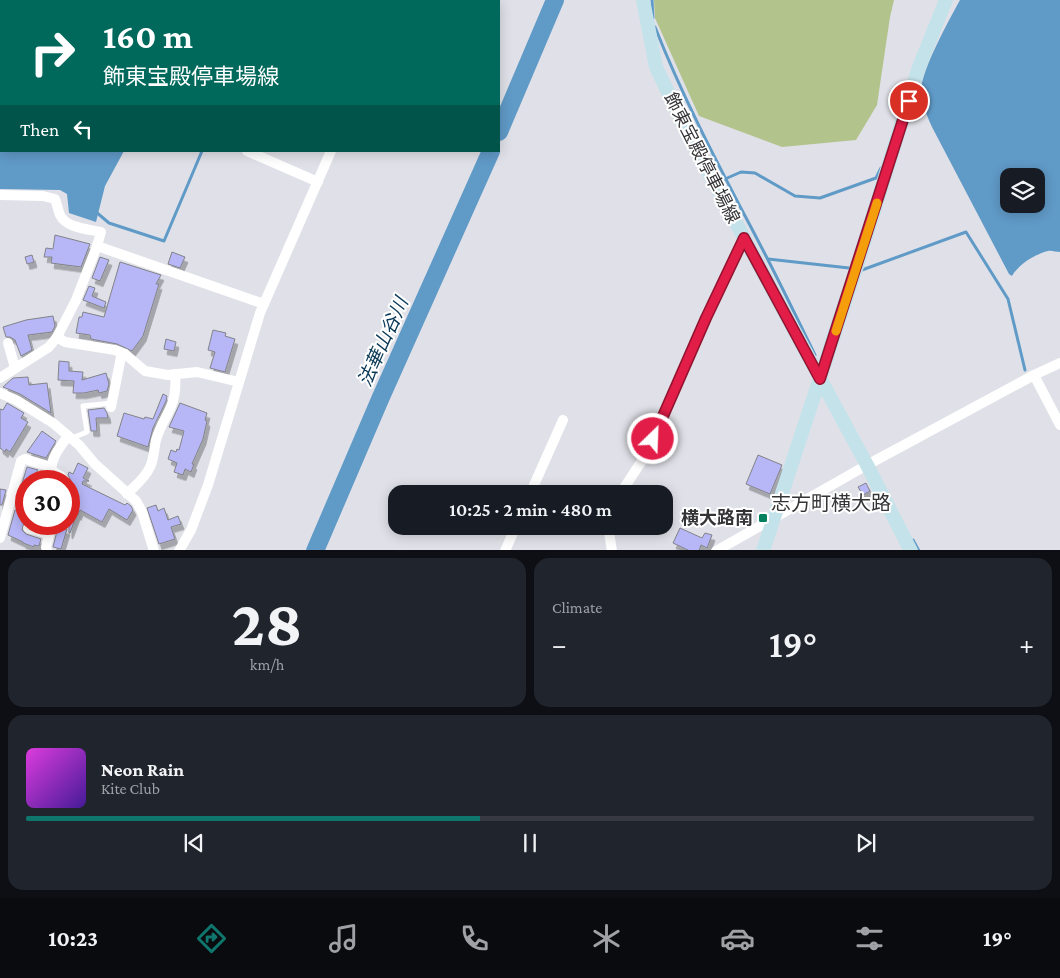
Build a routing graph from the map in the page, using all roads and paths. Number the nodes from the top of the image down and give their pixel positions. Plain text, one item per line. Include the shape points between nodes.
1 (643, 0) edge
2 (946, 0) edge
3 (249, 152) edge
4 (331, 152) edge
5 (318, 182) junction
6 (0, 195) edge
7 (744, 238) junction
8 (97, 246) junction
9 (264, 304) junction
10 (57, 337) junction
11 (8, 343) dead end
12 (124, 354) junction
13 (1060, 363) edge
14 (15, 368) junction
15 (822, 372) junction
16 (175, 374) junction
17 (1034, 375) junction
18 (0, 378) edge
19 (238, 382) junction
20 (0, 394) edge
21 (112, 405) joint
22 (563, 420) dead end
23 (1060, 424) edge
24 (70, 437) junction
25 (871, 463) junction
26 (51, 467) joint
27 (534, 485) edge
28 (626, 485) edge
29 (127, 494) junction
30 (775, 517) junction
31 (49, 535) edge
32 (512, 535) edge
33 (610, 535) edge
34 (0, 538) edge
35 (47, 550) edge
36 (154, 550) edge
37 (179, 550) edge
38 (505, 550) edge
39 (612, 550) edge
40 (716, 550) edge
41 (764, 550) edge
42 (911, 550) edge

1 - 7 main road, 飾東宝殿停車場線 via 656,67
2 - 15 main road via 919,67
3 - 5 street
4 - 5 street
5 - 9 street
6 - 8 street via 56,199 64,220 101,232
7 - 15 main road, 飾東宝殿停車場線
7 - 28 street via 645,456
8 - 9 street
8 - 10 street
9 - 19 street
10 - 12 street via 65,342
10 - 14 street via 49,347
11 - 14 street
12 - 16 street via 145,371
12 - 21 street
13 - 17 street
14 - 18 street
15 - 25 main road, 飾東宝殿停車場線
15 - 30 main road
16 - 19 street via 197,372
16 - 29 street via 176,393 156,439 150,468
17 - 23 street
17 - 25 street
19 - 37 street via 208,485 191,530
20 - 24 street via 16,400
21 - 24 lane via 83,406 87,432
22 - 27 street
24 - 26 street via 54,455
24 - 29 street
25 - 30 street
25 - 42 main road, 飾東宝殿停車場線
26 - 34 street via 25,459 21,461
29 - 36 street via 142,512
30 - 40 street
30 - 41 main road
31 - 35 street
32 - 38 street
33 - 39 street

